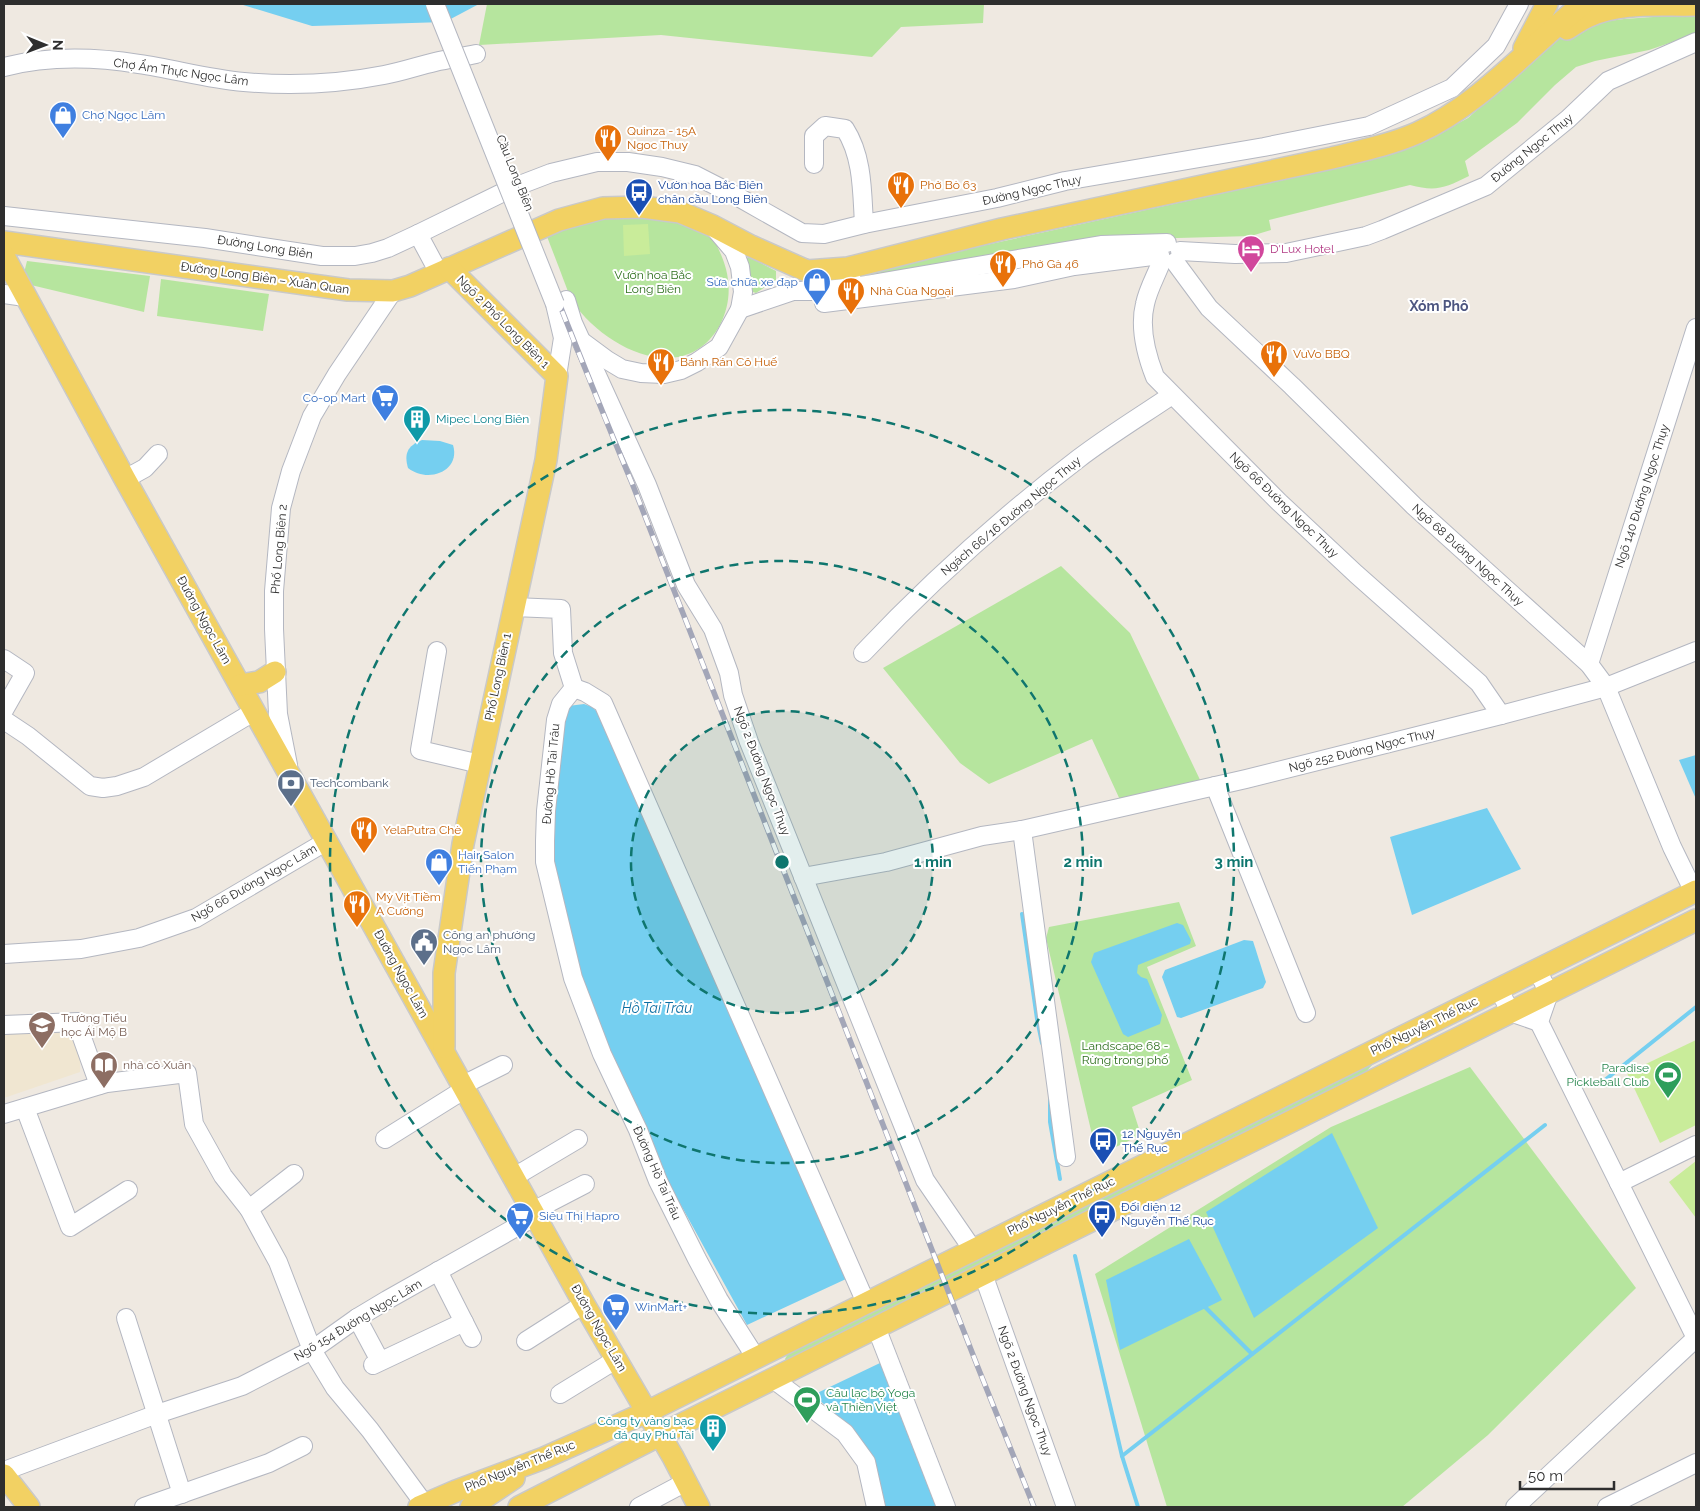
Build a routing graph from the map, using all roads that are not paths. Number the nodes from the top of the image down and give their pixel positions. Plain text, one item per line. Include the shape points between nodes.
1 (436, 4) edge
2 (448, 4) edge
3 (1519, 4) edge
4 (1547, 4) edge
5 (1583, 4) edge
6 (1696, 5) edge
7 (1696, 42) edge
8 (476, 54) dead end
9 (1520, 57) junction
10 (4, 67) edge
11 (814, 164) dead end
12 (512, 188) joint
13 (4, 216) edge
14 (864, 224) junction
15 (713, 226) junction
16 (418, 234) junction
17 (516, 238) joint
18 (4, 242) edge
19 (1169, 254) junction
20 (4, 256) edge
21 (444, 271) junction
22 (807, 271) junction
23 (851, 277) junction
24 (394, 291) junction
25 (794, 291) junction
26 (4, 294) edge
27 (25, 297) junction
28 (560, 302) junction
29 (824, 303) dead end
30 (740, 309) junction
31 (1696, 328) edge
32 (583, 343) junction
33 (557, 376) junction
34 (1172, 395) junction
35 (158, 454) dead end
36 (125, 479) junction
37 (514, 607) junction
38 (437, 651) dead end
39 (1696, 651) edge
40 (863, 653) dead end
41 (4, 660) edge
42 (1588, 664) junction
43 (276, 672) junction
44 (240, 685) junction
45 (1606, 687) junction
46 (574, 688) junction
47 (4, 710) edge
48 (255, 711) junction
49 (1501, 715) junction
50 (4, 720) edge
51 (480, 764) junction
52 (291, 776) junction
53 (1215, 786) junction
54 (1022, 830) junction
55 (327, 841) junction
56 (803, 877) junction
57 (1695, 891) edge
58 (1696, 920) edge
59 (4, 954) edge
60 (1537, 970) junction
61 (444, 973) junction
62 (410, 989) junction
63 (1499, 989) junction
64 (1549, 993) junction
65 (1510, 1012) junction
66 (1306, 1013) dead end
67 (1539, 1022) junction
68 (4, 1025) edge
69 (444, 1051) junction
70 (503, 1065) dead end
71 (99, 1085) junction
72 (464, 1087) junction
73 (24, 1108) junction
74 (4, 1114) edge
75 (385, 1138) dead end
76 (578, 1139) dead end
77 (1696, 1145) edge
78 (1066, 1158) dead end
79 (294, 1174) dead end
80 (514, 1177) junction
81 (1619, 1183) junction
82 (585, 1184) dead end
83 (128, 1190) dead end
84 (249, 1209) junction
85 (534, 1214) junction
86 (973, 1250) junction
87 (438, 1271) junction
88 (983, 1274) junction
89 (866, 1303) junction
90 (584, 1304) junction
91 (126, 1318) dead end
92 (357, 1318) junction
93 (464, 1322) junction
94 (876, 1327) junction
95 (472, 1338) dead end
96 (1696, 1338) edge
97 (526, 1341) dead end
98 (312, 1350) junction
99 (756, 1358) junction
100 (617, 1359) junction
101 (773, 1379) junction
102 (560, 1394) dead end
103 (647, 1412) junction
104 (157, 1414) junction
105 (660, 1435) junction
106 (303, 1446) dead end
107 (544, 1458) junction
108 (1696, 1463) edge
109 (4, 1471) edge
110 (4, 1475) edge
111 (686, 1482) junction
112 (557, 1487) junction
113 (182, 1494) junction
114 (422, 1506) edge
115 (30, 1507) edge
116 (144, 1507) edge
117 (471, 1507) edge
118 (479, 1507) edge
119 (519, 1507) edge
120 (639, 1507) edge
121 (699, 1507) edge
122 (876, 1507) edge
123 (946, 1507) edge
124 (1066, 1507) edge
125 (1515, 1507) edge
126 (1607, 1507) edge

1 - 28 street, Cầu Long Biên, bridge
2 - 28 street, Cầu Long Biên
3 - 14 street, Đường Ngọc Thụy via 1496,46 1452,88 1369,126 1065,181
4 - 9 main road, Đường Ngọc Thụy
5 - 9 main road, Đường Ngọc Thụy
6 - 9 main road via 1609,9 1588,16
7 - 19 street, Đường Ngọc Thụy via 1608,82 1486,186 1382,230 1286,253
8 - 10 street, Chợ Ẩm Thực Ngọc Lâm via 382,76 308,83 216,79 140,64 78,59 21,62
9 - 23 main road, Đường Ngọc Thụy via 1492,83 1444,118 1416,133 1380,146 1002,229
11 - 14 street via 814,136 825,126 845,129 853,141 860,171
12 - 14 street, Đường Ngọc Thụy via 551,173 597,162 628,162 694,175 802,233 824,234
12 - 16 street, Đường Long Biên
13 - 16 street, Đường Long Biên via 197,237 338,257 372,253
15 - 17 main road, Đường Ngọc Thụy via 680,212 642,207 604,208 559,220
15 - 22 main road, Đường Ngọc Thụy
15 - 30 street, Đường Ngọc Thụy via 734,251 740,266 743,292
16 - 21 street
17 - 21 main road, Đường Long Biên – Xuân Quan
18 - 24 main road, Đường Long Biên – Xuân Quan via 348,290
19 - 23 street, Đường Ngọc Thụy via 1101,246
19 - 29 street via 1074,266 1014,279
19 - 34 street, Ngõ 66 Đường Ngọc Thụy via 1145,304 1143,332 1147,357 1155,377
19 - 42 street, Ngõ 68 Đường Ngọc Thụy via 1208,308 1414,506
20 - 27 main road, Đường Ngọc Lâm
21 - 24 main road, Đường Long Biên – Xuân Quan
21 - 33 main road, Ngõ 2 Phố Long Biên 1
22 - 23 main road, Đường Ngọc Thụy
22 - 25 street
23 - 25 street, Đường Ngọc Thụy via 818,291
24 - 43 street, Phố Long Biên 2 via 336,374 312,416 292,471 281,508 274,591
25 - 30 street, Đường Ngọc Thụy
26 - 27 street
27 - 36 main road, Đường Ngọc Lâm
28 - 32 street, Cầu Long Biên
28 - 33 street, Phố Long Biên 1 via 563,338
30 - 32 street, Đường Ngọc Thụy via 719,347 681,370 664,374 622,369
31 - 42 street, Ngõ 140 Đường Ngọc Thụy
32 - 56 street, Ngõ 2 Đường Ngọc Thụy via 647,485 686,585 713,629 749,742
33 - 37 main road, Phố Long Biên 1 via 546,460
34 - 40 street, Ngách 66/16 Đường Ngọc Thụy via 1078,459 1015,511 930,584
34 - 49 street, Ngõ 66 Đường Ngọc Thụy via 1279,502 1478,683
35 - 36 street via 145,468
36 - 44 main road, Đường Ngọc Lâm
37 - 46 street via 561,609 563,653
37 - 51 main road, Phố Long Biên 1
38 - 51 street via 420,750
39 - 45 street, Ngõ 252 Đường Ngọc Thụy
41 - 47 street via 25,673
42 - 45 street, Ngõ 68 Đường Ngọc Thụy
43 - 44 main road via 259,682
43 - 52 street, Phố Long Biên 2 via 278,714
44 - 48 main road, Đường Ngọc Lâm
45 - 49 street, Ngõ 252 Đường Ngọc Thụy
45 - 57 street, Ngõ 68 Đường Ngọc Thụy via 1672,847
46 - 89 street via 602,703
46 - 99 street, Đường Hồ Tai Trâu via 561,704 556,720 545,841 548,877 573,978 602,1054 658,1180 719,1300
48 - 50 street via 144,777 103,788 90,786
48 - 52 main road, Đường Ngọc Lâm
49 - 53 street, Ngõ 252 Đường Ngọc Thụy
51 - 61 main road, Phố Long Biên 1 via 463,844
52 - 55 main road, Đường Ngọc Lâm
53 - 54 street, Ngõ 252 Đường Ngọc Thụy
53 - 66 street
54 - 56 street, Ngõ 252 Đường Ngọc Thụy via 982,836 886,862
54 - 78 street
55 - 59 street, Ngõ 66 Đường Ngọc Lâm via 196,918 139,938 81,949
55 - 62 main road, Đường Ngọc Lâm
56 - 86 street, Ngõ 2 Đường Ngọc Thụy via 925,1180
57 - 60 main road, Phố Nguyễn Thế Rục
58 - 64 main road, Phố Nguyễn Thế Rục
60 - 63 main road, Phố Nguyễn Thế Rục
60 - 64 street
61 - 62 main road via 427,984
61 - 69 main road, Phố Long Biên 1
62 - 69 main road, Đường Ngọc Lâm
63 - 65 street
63 - 86 main road, Phố Nguyễn Thế Rục
64 - 65 main road, Phố Nguyễn Thế Rục
64 - 67 street
65 - 67 street
65 - 88 main road, Phố Nguyễn Thế Rục
67 - 81 street
68 - 71 street via 78,1022
69 - 72 main road, Đường Ngọc Lâm
70 - 72 street
71 - 73 street
71 - 84 street via 187,1073 194,1124 223,1176
72 - 75 street
72 - 80 main road, Đường Ngọc Lâm
73 - 74 street
73 - 83 street via 70,1227
76 - 80 street
77 - 81 street
79 - 84 street
80 - 85 main road, Đường Ngọc Lâm
81 - 96 street
82 - 85 street, Ngõ 154 Đường Ngọc Lâm
84 - 98 street via 278,1262
85 - 87 street, Ngõ 154 Đường Ngọc Lâm
85 - 90 main road, Đường Ngọc Lâm
86 - 89 main road, Phố Nguyễn Thế Rục
87 - 92 street, Ngõ 154 Đường Ngọc Lâm
87 - 93 street
88 - 94 main road, Phố Nguyễn Thế Rục
88 - 124 street, Ngõ 2 Đường Ngọc Thụy
89 - 99 main road, Phố Nguyễn Thế Rục
90 - 97 street
90 - 100 main road, Đường Ngọc Lâm
91 - 104 street
92 - 93 street via 376,1363
92 - 98 street, Ngõ 154 Đường Ngọc Lâm
93 - 95 street
94 - 101 main road, Phố Nguyễn Thế Rục
94 - 123 street
96 - 125 street
98 - 104 street, Ngõ 154 Đường Ngọc Lâm via 242,1386
98 - 114 street via 335,1388 370,1430
99 - 103 main road, Phố Nguyễn Thế Rục
100 - 102 street
100 - 103 main road, Đường Ngọc Lâm
101 - 105 main road, Phố Nguyễn Thế Rục
101 - 122 street via 845,1433 866,1462
103 - 105 main road, Đường Ngọc Lâm
103 - 107 main road, Phố Nguyễn Thế Rục
104 - 109 street, Ngõ 154 Đường Ngọc Lâm
104 - 113 street
105 - 111 main road, Đường Ngọc Lâm
105 - 112 main road, Phố Nguyễn Thế Rục
106 - 113 street via 269,1464
107 - 114 main road, Phố Nguyễn Thế Rục
107 - 117 main road
108 - 126 street
110 - 115 main road
111 - 120 street
111 - 121 main road, Đường Ngọc Lâm
112 - 118 main road
112 - 119 main road, Phố Nguyễn Thế Rục
113 - 116 street

